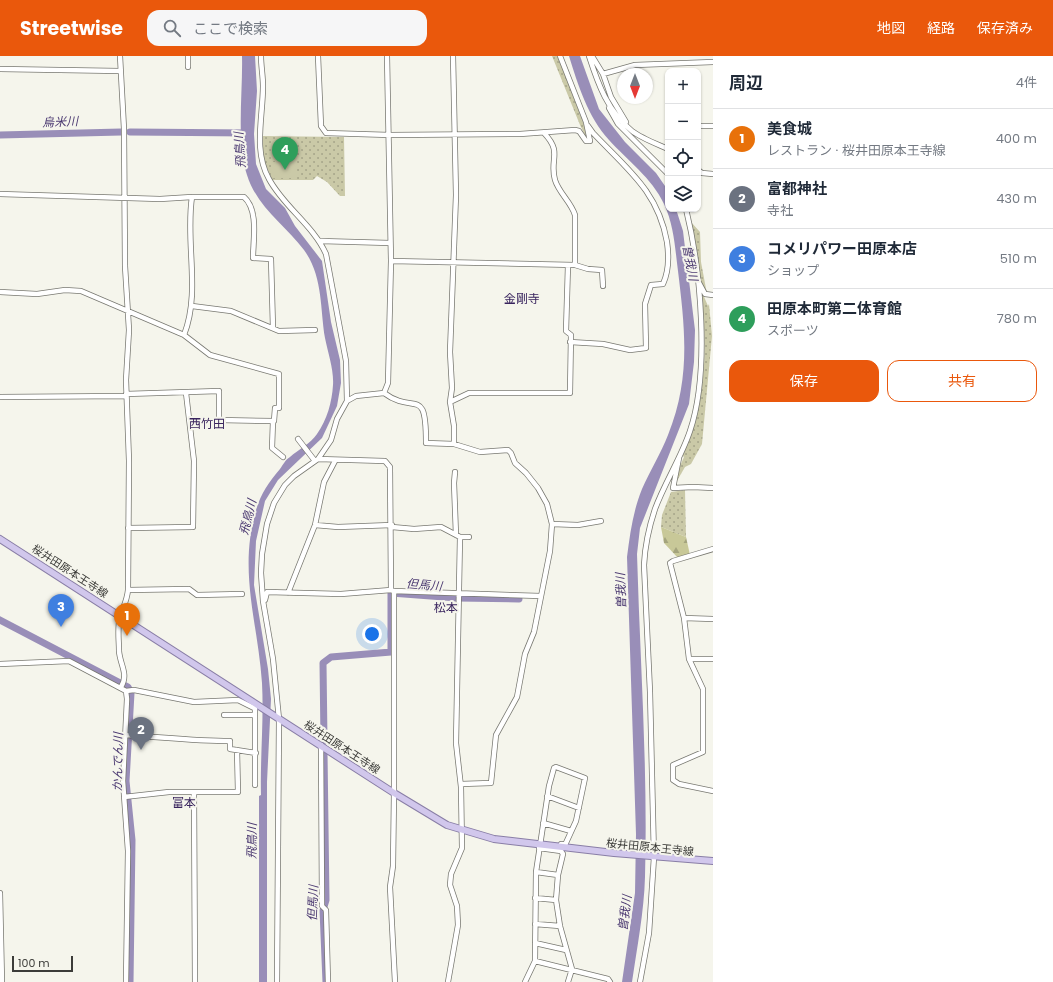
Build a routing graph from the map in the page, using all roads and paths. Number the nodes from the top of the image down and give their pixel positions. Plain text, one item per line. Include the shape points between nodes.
1 (120, 56) edge
2 (188, 56) edge
3 (261, 56) edge
4 (318, 56) edge
5 (387, 56) edge
6 (453, 56) edge
7 (560, 56) edge
8 (590, 56) edge
9 (713, 62) edge
10 (188, 67) dead end
11 (0, 70) edge
12 (120, 71) junction
13 (603, 74) junction
14 (608, 104) junction
15 (586, 122) junction
16 (701, 126) edge
17 (713, 126) edge
18 (632, 132) junction
19 (544, 133) junction
20 (455, 134) junction
21 (390, 135) junction
22 (640, 146) junction
23 (665, 148) edge
24 (665, 171) edge
25 (701, 172) edge
26 (713, 174) edge
27 (0, 194) edge
28 (192, 197) junction
29 (124, 198) junction
30 (687, 212) edge
31 (320, 241) junction
32 (390, 243) junction
33 (391, 261) junction
34 (454, 263) junction
35 (568, 265) junction
36 (575, 265) junction
37 (697, 278) junction
38 (603, 286) dead end
39 (0, 292) edge
40 (713, 295) edge
41 (192, 306) junction
42 (128, 310) junction
43 (273, 328) junction
44 (315, 330) dead end
45 (184, 335) junction
46 (570, 342) junction
47 (186, 393) junction
48 (384, 393) junction
49 (126, 395) junction
50 (0, 397) edge
51 (347, 401) junction
52 (450, 402) junction
53 (273, 421) junction
54 (299, 440) dead end
55 (454, 444) junction
56 (283, 456) dead end
57 (679, 457) junction
58 (316, 460) junction
59 (335, 461) junction
60 (455, 472) dead end
61 (713, 488) edge
62 (601, 521) dead end
63 (552, 524) junction
64 (315, 525) junction
65 (392, 526) junction
66 (128, 528) junction
67 (458, 536) junction
68 (470, 537) dead end
69 (0, 539) edge
70 (713, 549) edge
71 (128, 590) junction
72 (393, 590) junction
73 (459, 592) junction
74 (288, 593) junction
75 (242, 594) dead end
76 (541, 596) junction
77 (263, 601) junction
78 (120, 616) junction
79 (684, 618) junction
80 (713, 619) edge
81 (689, 659) junction
82 (713, 659) edge
83 (0, 664) edge
84 (124, 689) junction
85 (255, 705) junction
86 (224, 715) dead end
87 (255, 715) junction
88 (279, 719) junction
89 (126, 734) junction
90 (321, 745) junction
91 (237, 750) junction
92 (256, 753) junction
93 (460, 784) junction
94 (255, 785) dead end
95 (713, 791) edge
96 (194, 792) junction
97 (394, 793) junction
98 (547, 796) junction
99 (124, 797) junction
100 (579, 808) junction
101 (543, 823) junction
102 (463, 830) junction
103 (571, 831) junction
104 (540, 847) junction
105 (654, 857) junction
106 (713, 861) edge
107 (536, 872) junction
108 (558, 875) junction
109 (0, 893) edge
110 (535, 898) junction
111 (556, 900) junction
112 (535, 924) junction
113 (560, 926) junction
114 (1, 933) edge
115 (535, 943) junction
116 (566, 950) junction
117 (535, 961) junction
118 (572, 969) junction
119 (608, 981) edge
120 (2, 982) edge
121 (126, 982) edge
122 (195, 982) edge
123 (277, 982) edge
124 (328, 982) edge
125 (395, 982) edge
126 (448, 982) edge
127 (525, 982) edge
128 (568, 982) edge
129 (640, 982) edge

1 - 12 street
2 - 10 street
3 - 31 street via 262,162 274,188
4 - 21 street via 323,131 328,134
5 - 21 street
6 - 20 street
7 - 15 street
8 - 13 street
8 - 14 street
9 - 13 street via 635,65
11 - 12 street
12 - 29 street via 124,129
13 - 18 street via 611,97
14 - 18 street
14 - 22 street via 618,124
15 - 19 street via 589,142 577,130
15 - 46 street via 593,134 642,183 652,198 665,230 669,260 663,284 651,285 645,304 646,348 630,350 603,344
16 - 17 street
18 - 22 street
18 - 23 street
19 - 20 street
19 - 36 street via 552,142 554,149 555,182 575,215
20 - 21 street
20 - 34 street
21 - 32 street
22 - 24 street
25 - 26 street
27 - 29 street
28 - 29 street
28 - 41 street
28 - 43 street via 242,197 248,201 254,227 253,258 271,259
29 - 42 street
30 - 37 street
31 - 32 street
31 - 51 street via 330,272 346,361
32 - 33 street
33 - 34 street
33 - 48 street via 388,383
34 - 35 street
34 - 52 street
35 - 36 street
35 - 46 street via 566,331 571,335
36 - 38 street via 602,270
37 - 40 street via 705,294
37 - 57 street via 701,330 700,387 690,431
39 - 42 street via 37,294 66,290 81,291
41 - 43 street via 231,310
41 - 45 street
42 - 45 street
42 - 49 street
43 - 44 street via 279,331
45 - 53 street via 210,355 279,374 279,408 275,408
46 - 52 street via 570,392 469,393
47 - 49 street
47 - 53 street via 219,391 219,420
47 - 66 street via 194,460 193,527
48 - 51 street via 356,396
48 - 55 street via 393,400 420,405 426,416 426,443
49 - 50 street
49 - 66 street
51 - 58 street via 337,419 331,440
52 - 55 street
53 - 56 street via 272,448
54 - 58 street
55 - 63 street via 480,452 508,450 547,504
57 - 61 street via 680,463 673,488
57 - 105 street via 653,514 645,545
58 - 59 street
58 - 77 street via 285,485 270,513 262,554
59 - 64 street via 324,482
59 - 65 street via 388,463
60 - 67 street
62 - 63 street via 578,525
63 - 76 street via 550,551
64 - 65 street
64 - 74 street
65 - 67 street via 414,529 441,527
65 - 72 street
66 - 71 street
67 - 68 street
67 - 73 street
69 - 78 main road, 桜井田原本王寺線
70 - 79 street via 670,563
71 - 75 street via 189,590 197,595
71 - 78 street via 127,601
72 - 73 street
72 - 74 street via 341,594
72 - 97 street
73 - 76 street
73 - 93 street via 456,743
74 - 77 street via 267,592 266,600
76 - 93 street via 534,632 523,662 517,697 496,735 491,783
77 - 88 street via 273,659
78 - 84 street via 120,654
78 - 85 main road, 桜井田原本王寺線
79 - 80 street
79 - 81 street
81 - 82 street
81 - 95 street via 703,689 703,752 673,765 673,780 679,784
83 - 84 street via 69,661
84 - 85 street via 194,702 238,700
84 - 89 street via 128,699
85 - 87 street
85 - 88 main road, 桜井田原本王寺線
86 - 87 street
87 - 92 street
88 - 90 main road, 桜井田原本王寺線
88 - 123 street
89 - 91 street via 194,741 230,741 230,749
89 - 99 street
90 - 97 main road, 桜井田原本王寺線
90 - 124 street via 322,906 326,910
91 - 92 street
91 - 96 street via 238,792
92 - 94 street
93 - 102 street
96 - 99 street
96 - 122 street
97 - 102 main road, 桜井田原本王寺線 via 447,824
97 - 125 street via 390,894
98 - 100 street
98 - 100 street via 554,768 578,775 585,778
98 - 101 street
99 - 121 street via 128,851
100 - 103 street
101 - 103 street
101 - 104 street
102 - 104 main road, 桜井田原本王寺線 via 494,839
102 - 126 street via 461,852 451,874 450,885 457,906 458,925
103 - 104 street via 565,845 543,843
104 - 105 main road, 桜井田原本王寺線
104 - 107 street
104 - 108 street via 561,851 563,854
105 - 106 main road, 桜井田原本王寺線
105 - 129 street via 649,933
107 - 108 street
107 - 110 street
108 - 111 street
109 - 114 street
110 - 111 street
110 - 112 street
111 - 113 street
112 - 113 street
112 - 115 street
113 - 116 street
114 - 120 street
115 - 116 street
115 - 117 street
116 - 118 street
117 - 118 street
117 - 127 street
118 - 119 street
118 - 128 street

